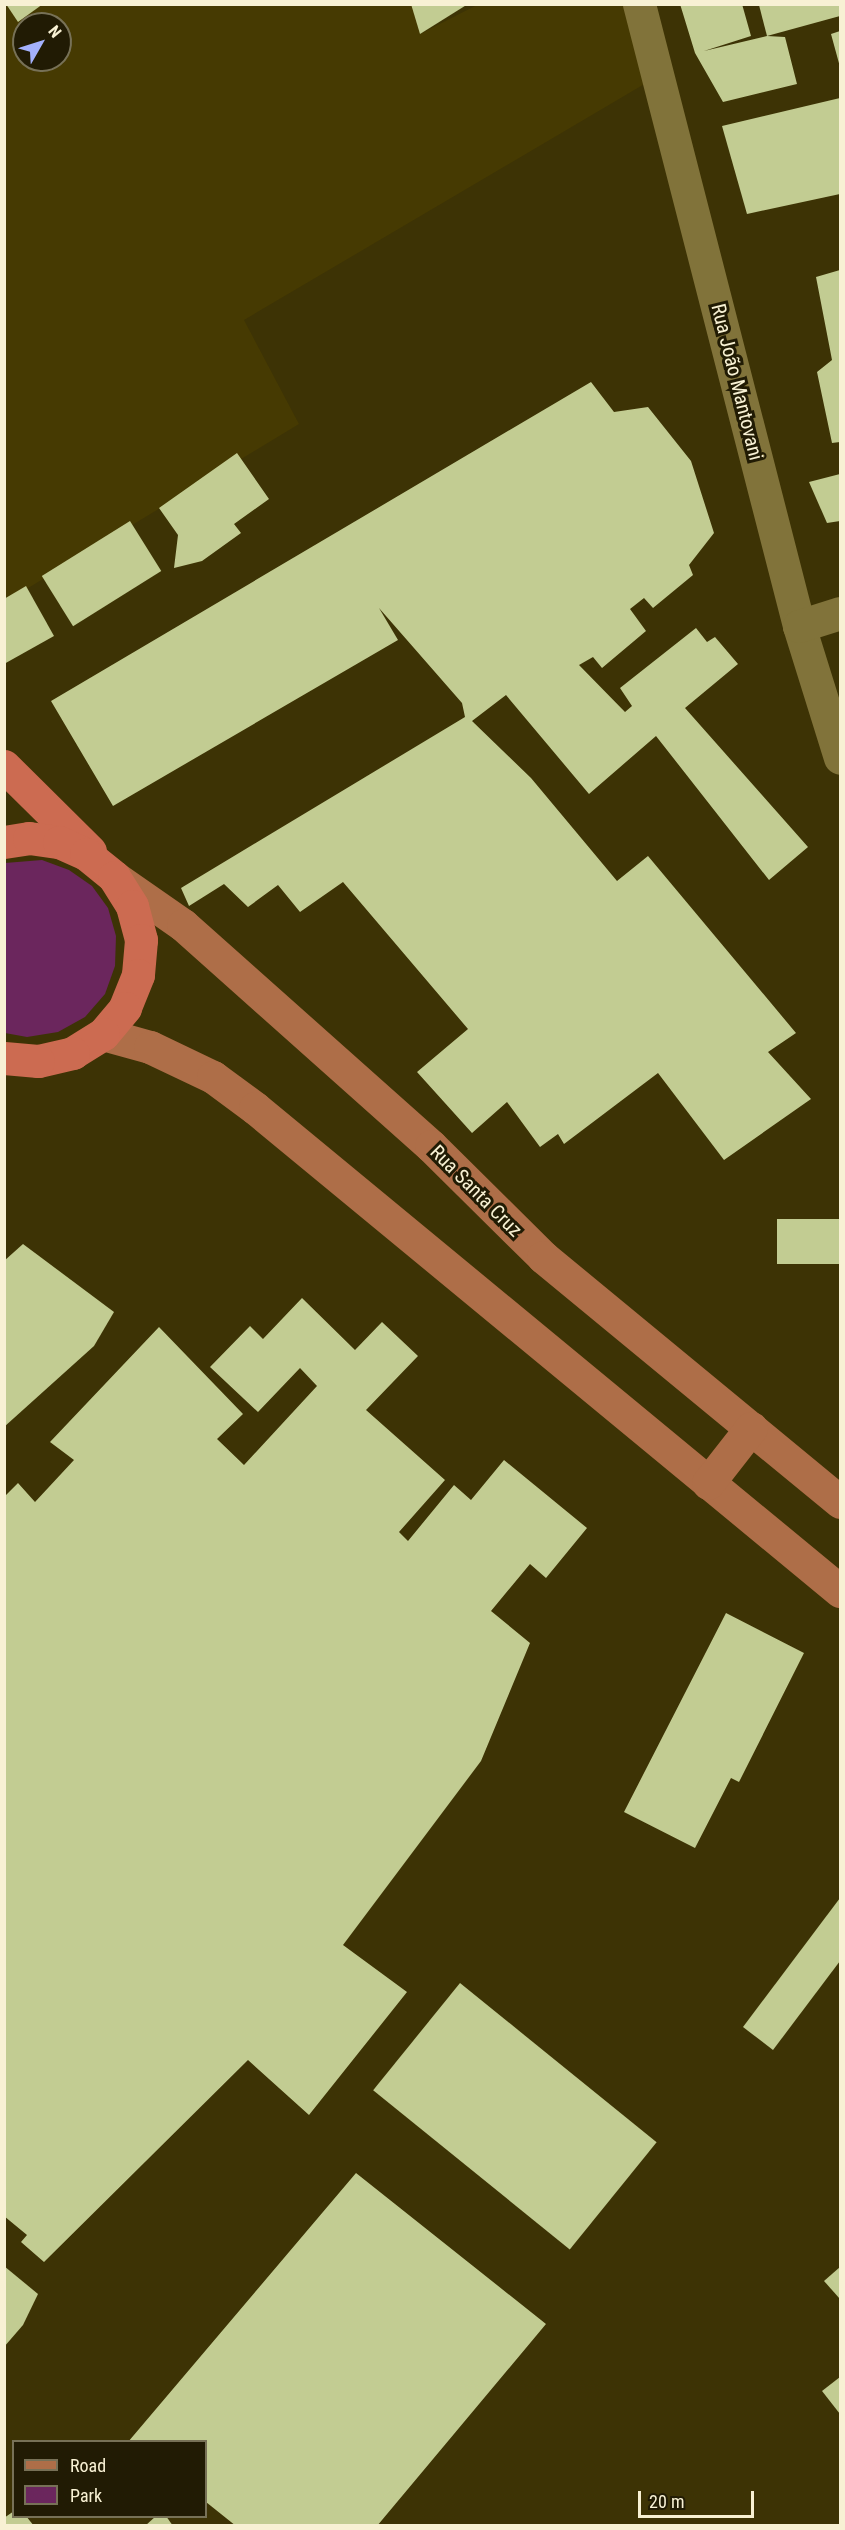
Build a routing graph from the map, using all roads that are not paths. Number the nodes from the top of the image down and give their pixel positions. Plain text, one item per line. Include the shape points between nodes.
1 (639, 4) edge
2 (840, 613) edge
3 (799, 626) junction
4 (840, 758) edge
5 (4, 766) edge
6 (4, 842) edge
7 (114, 877) junction
8 (103, 1034) junction
9 (4, 1058) edge
10 (751, 1428) junction
11 (708, 1483) junction
12 (840, 1502) edge
13 (840, 1591) edge

1 - 3 street, Rua João Mantovani
2 - 3 street
3 - 4 street, Rua João Mantovani
5 - 7 highway
6 - 7 highway via 29,838 58,842 86,854
7 - 8 highway via 132,906 141,940 138,975 125,1008
7 - 10 main road, Rua Santa Cruz via 183,925 431,1146 543,1257
8 - 9 highway via 73,1053 38,1061
8 - 11 main road via 150,1047 192,1067 255,1108
10 - 11 main road
10 - 12 main road, Rua Santa Cruz
11 - 13 main road

